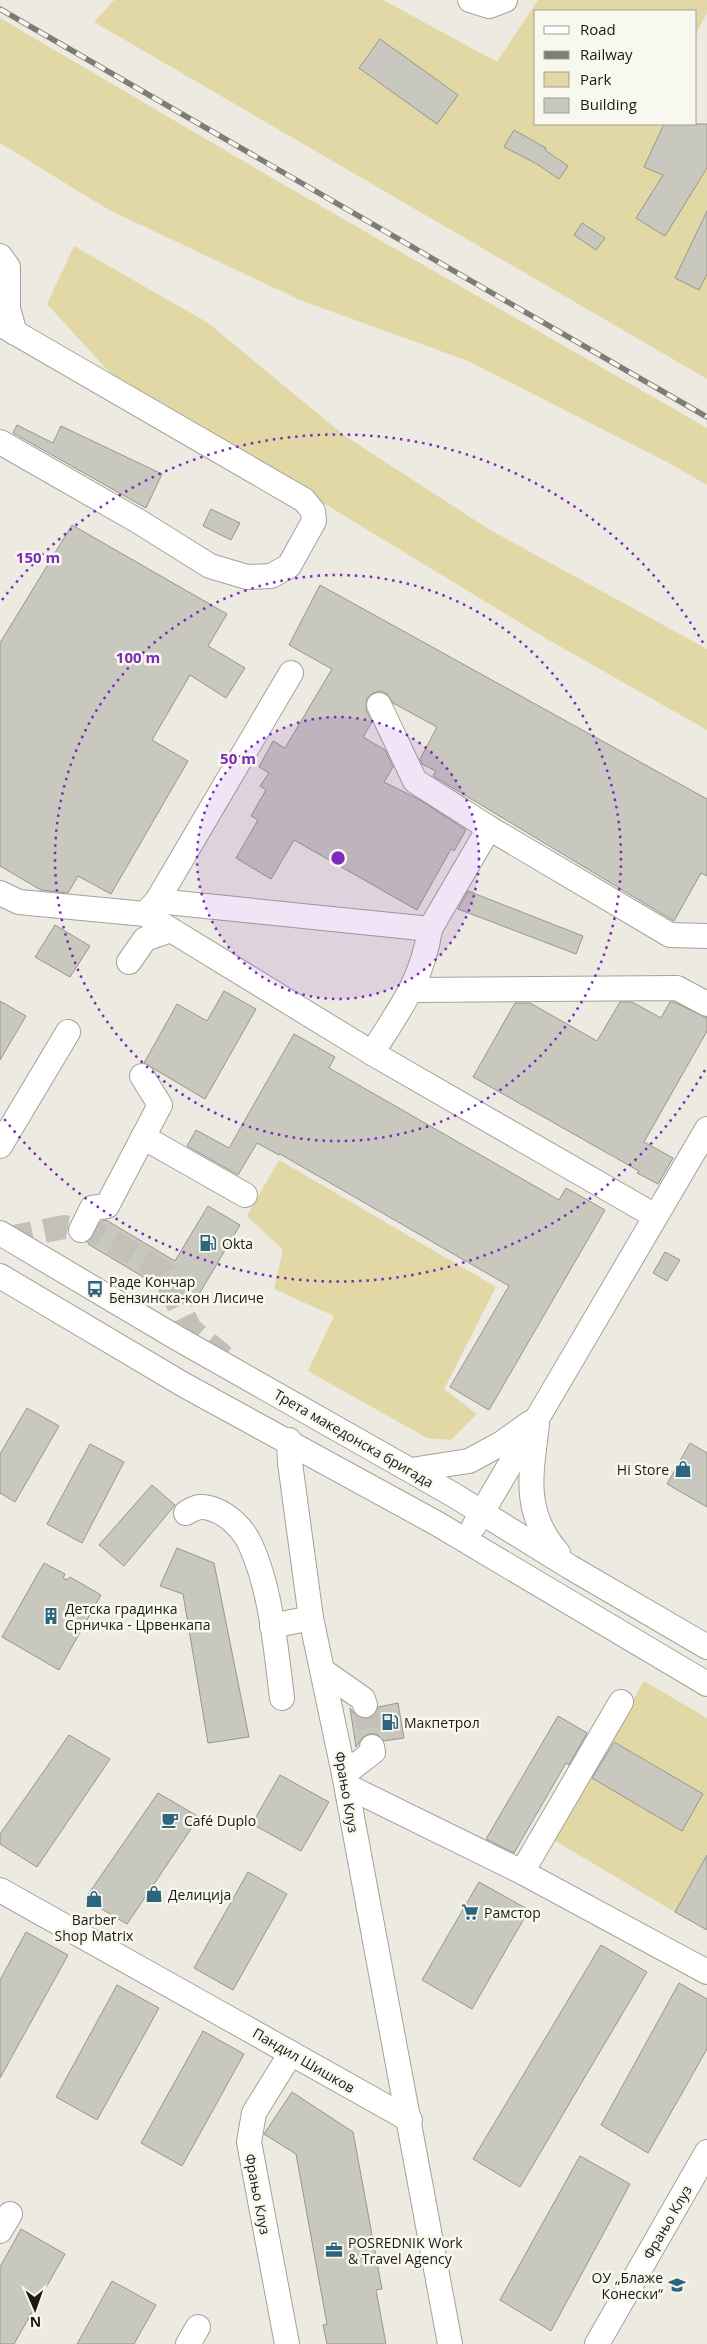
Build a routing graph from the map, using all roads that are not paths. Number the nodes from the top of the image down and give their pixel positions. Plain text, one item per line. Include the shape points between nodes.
1 (470, 0) edge
2 (505, 0) edge
3 (0, 256) edge
4 (8, 328) edge
5 (0, 442) edge
6 (292, 673) dead end
7 (379, 705) dead end
8 (489, 828) junction
9 (0, 893) edge
10 (151, 907) junction
11 (430, 929) junction
12 (170, 930) junction
13 (707, 936) edge
14 (130, 962) dead end
15 (412, 990) junction
16 (707, 1004) edge
17 (68, 1032) dead end
18 (372, 1053) junction
19 (142, 1076) dead end
20 (707, 1129) edge
21 (143, 1137) junction
22 (0, 1146) edge
23 (246, 1195) dead end
24 (655, 1216) junction
25 (81, 1230) dead end
26 (0, 1233) edge
27 (0, 1276) edge
28 (538, 1418) junction
29 (289, 1452) junction
30 (411, 1470) junction
31 (481, 1512) junction
32 (186, 1513) dead end
33 (466, 1541) junction
34 (570, 1567) junction
35 (311, 1618) junction
36 (272, 1626) junction
37 (707, 1647) edge
38 (323, 1671) junction
39 (707, 1684) edge
40 (282, 1698) dead end
41 (621, 1702) dead end
42 (364, 1705) tunnel mouth
43 (372, 1747) tunnel mouth
44 (346, 1780) junction
45 (522, 1872) junction
46 (0, 1890) edge
47 (707, 1972) edge
48 (291, 2053) junction
49 (410, 2120) junction
50 (707, 2152) edge
51 (287, 2344) edge
52 (450, 2344) edge
53 (597, 2344) edge

1 - 2 street via 489,6
3 - 4 street via 8,266
4 - 5 street via 304,500 313,511 314,521 289,566 271,576 247,577 210,566
6 - 10 street
7 - 8 street via 415,781
8 - 11 street
8 - 13 street via 670,935
9 - 10 street via 20,902
10 - 11 street
10 - 12 street
11 - 15 street via 428,945
12 - 14 street via 145,939
12 - 18 street
15 - 16 street via 677,988
15 - 18 street
17 - 22 street
18 - 24 street
19 - 21 street via 160,1105
20 - 24 street
21 - 23 street
21 - 25 street via 107,1206 92,1208
24 - 28 street
26 - 30 street, Трета македонска бригада via 177,1338
27 - 29 street via 184,1385
28 - 30 street via 469,1461
28 - 31 street
28 - 34 street via 530,1496 546,1538
29 - 33 street
29 - 35 street, Фрањо Клуз
30 - 31 street, Трета македонска бригада
31 - 33 street
31 - 34 street, Трета македонска бригада
32 - 36 street via 196,1506 222,1513 250,1543
33 - 39 street
34 - 37 street, Трета македонска бригада
35 - 36 street
35 - 38 street, Фрањо Клуз
36 - 40 street
38 - 42 street via 363,1699
38 - 44 street, Фрањо Клуз
41 - 45 street
43 - 44 street via 373,1752
44 - 45 street
44 - 49 street, Фрањо Клуз
45 - 47 street
46 - 48 street, Пандил Шишков
48 - 49 street, Пандил Шишков
48 - 51 street, Фрањо Клуз via 254,2113 249,2142
49 - 52 street
50 - 53 street, Фрањо Клуз

